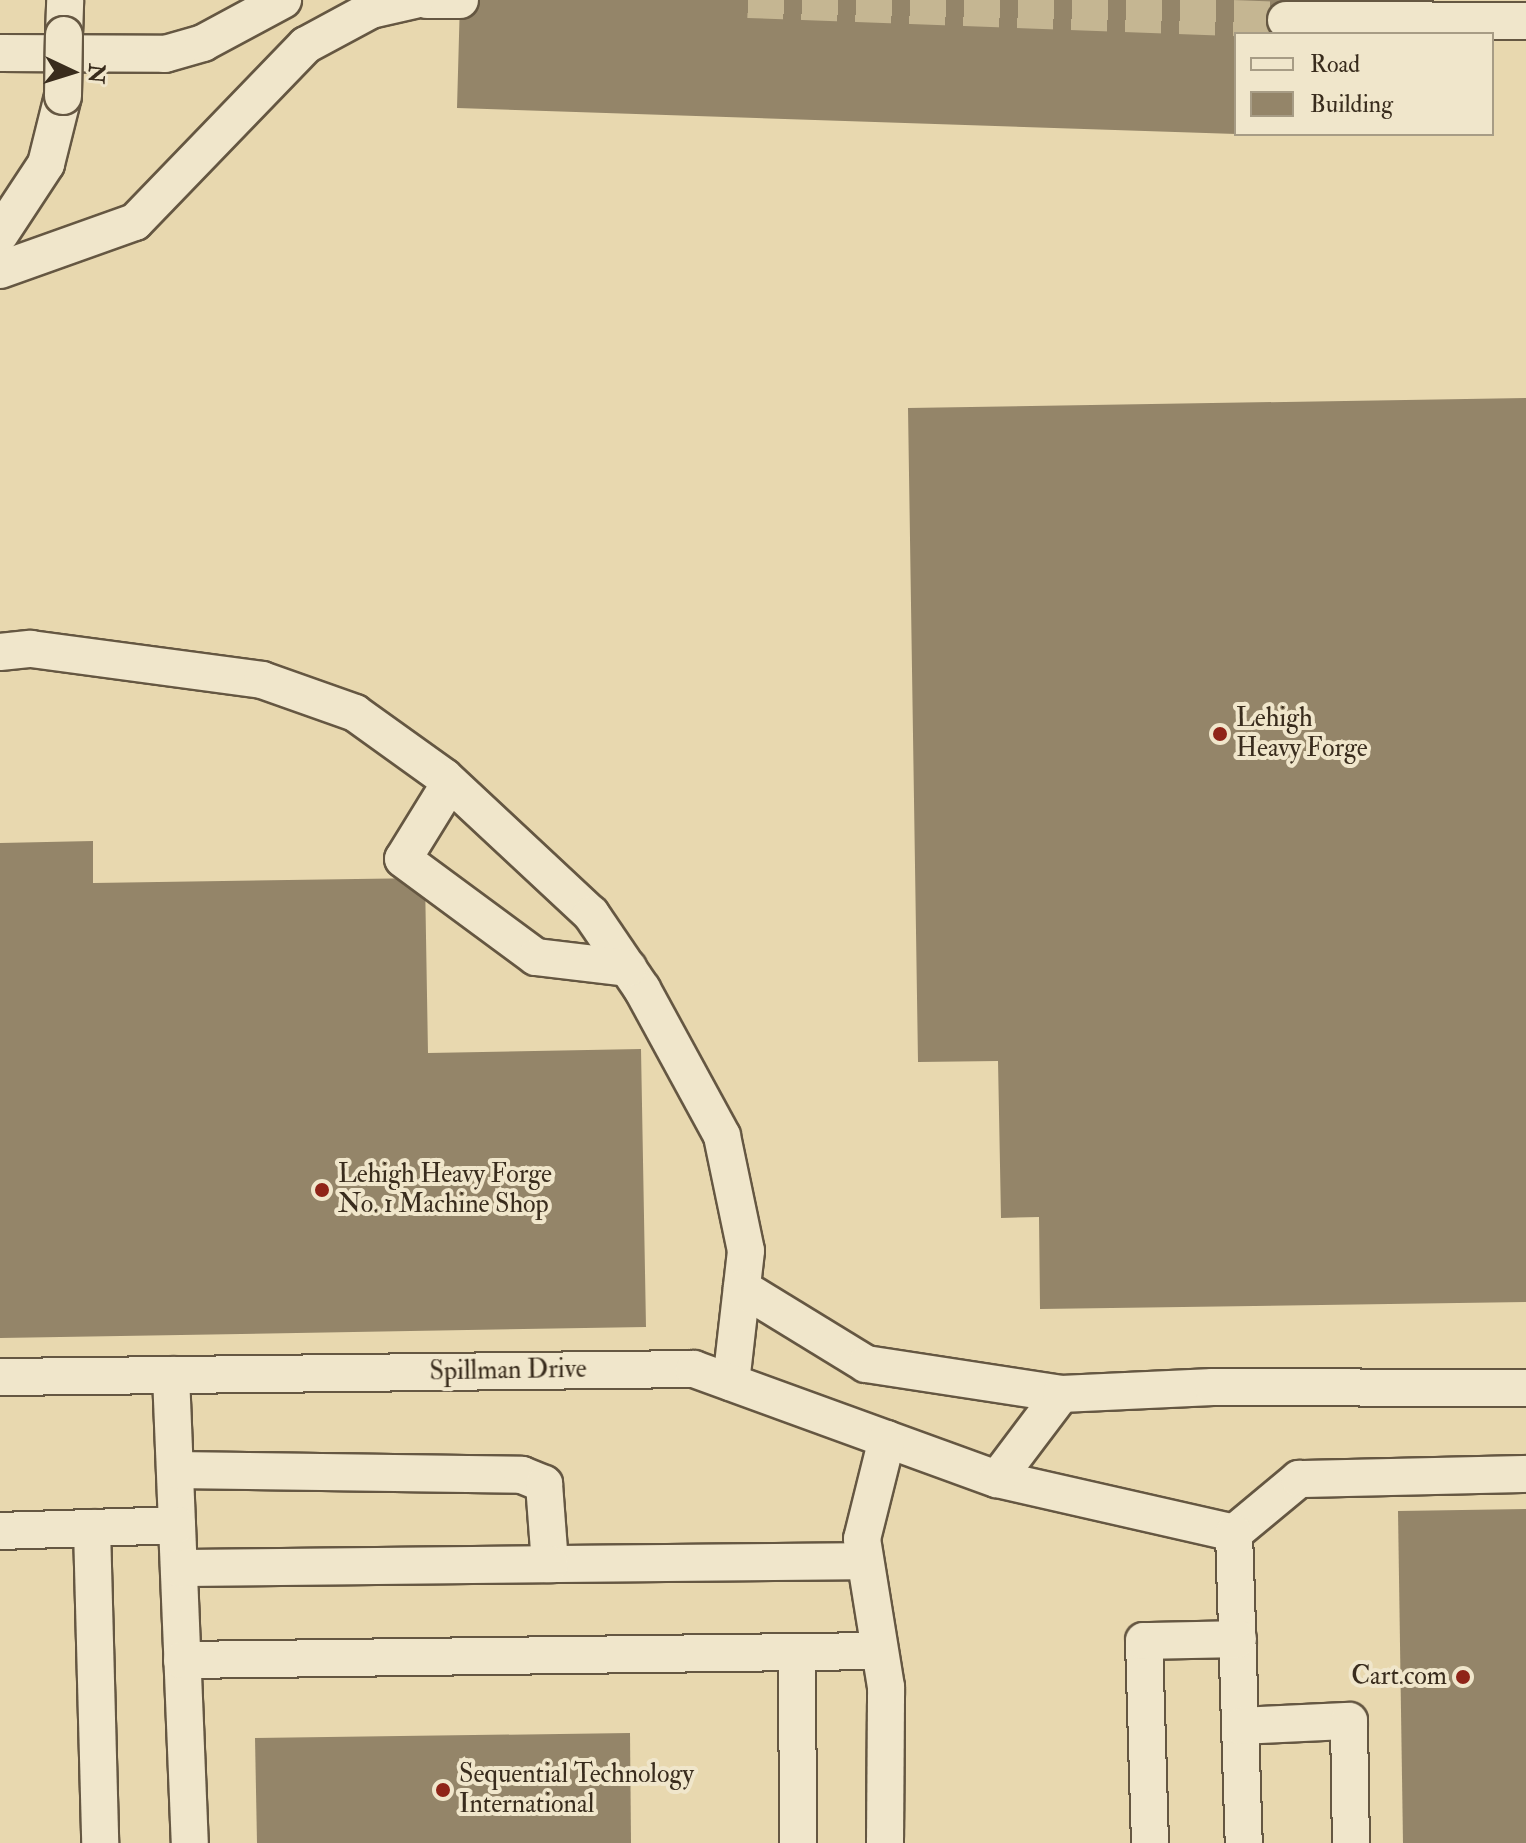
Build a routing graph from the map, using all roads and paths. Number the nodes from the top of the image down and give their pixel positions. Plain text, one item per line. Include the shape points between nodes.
1 (283, 0) edge
2 (415, 0) edge
3 (427, 0) edge
4 (460, 0) edge
5 (64, 17) edge
6 (1286, 20) tunnel mouth
7 (1526, 21) edge
8 (0, 53) edge
9 (0, 234) edge
10 (0, 270) edge
11 (0, 652) edge
12 (450, 783) junction
13 (628, 968) junction
14 (742, 1288) junction
15 (171, 1375) junction
16 (0, 1377) edge
17 (731, 1382) junction
18 (1526, 1388) edge
19 (1061, 1394) junction
20 (887, 1439) junction
21 (175, 1470) junction
22 (1526, 1474) edge
23 (997, 1479) junction
24 (177, 1525) junction
25 (92, 1528) junction
26 (0, 1531) edge
27 (1234, 1533) junction
28 (864, 1561) junction
29 (550, 1564) junction
30 (179, 1568) junction
31 (1238, 1639) junction
32 (878, 1651) junction
33 (797, 1652) junction
34 (182, 1660) junction
35 (1241, 1726) junction
36 (100, 1843) edge
37 (190, 1843) edge
38 (798, 1843) edge
39 (885, 1843) edge
40 (1150, 1843) edge
41 (1244, 1843) edge
42 (1351, 1843) edge

1 - 8 street via 203,43 165,54
2 - 10 street via 371,10 306,45 135,222
3 - 4 street
5 - 9 street, bridge via 63,96 46,164
6 - 7 street
11 - 12 street via 31,649 262,680 355,713
12 - 13 street via 591,914
12 - 13 street via 403,859 536,957
13 - 14 street via 722,1136 746,1251
14 - 17 street
14 - 19 street via 866,1364
15 - 16 street, Spillman Drive
15 - 17 street, Spillman Drive via 694,1369
15 - 21 street
17 - 20 street, Spillman Drive
18 - 19 street via 1213,1387
19 - 23 street
20 - 23 street, Spillman Drive
20 - 28 street via 862,1539
21 - 24 street
21 - 29 street via 522,1475 544,1484
22 - 27 street via 1299,1479
23 - 27 street, Spillman Drive
24 - 25 street
24 - 30 street
25 - 26 street
25 - 36 street
27 - 31 street
28 - 29 street
28 - 32 street
29 - 30 street
30 - 34 street
31 - 35 street
31 - 40 street via 1144,1641
32 - 33 street
32 - 39 street via 886,1687
33 - 34 street
33 - 38 street
34 - 37 street
35 - 41 street
35 - 42 street via 1349,1721

